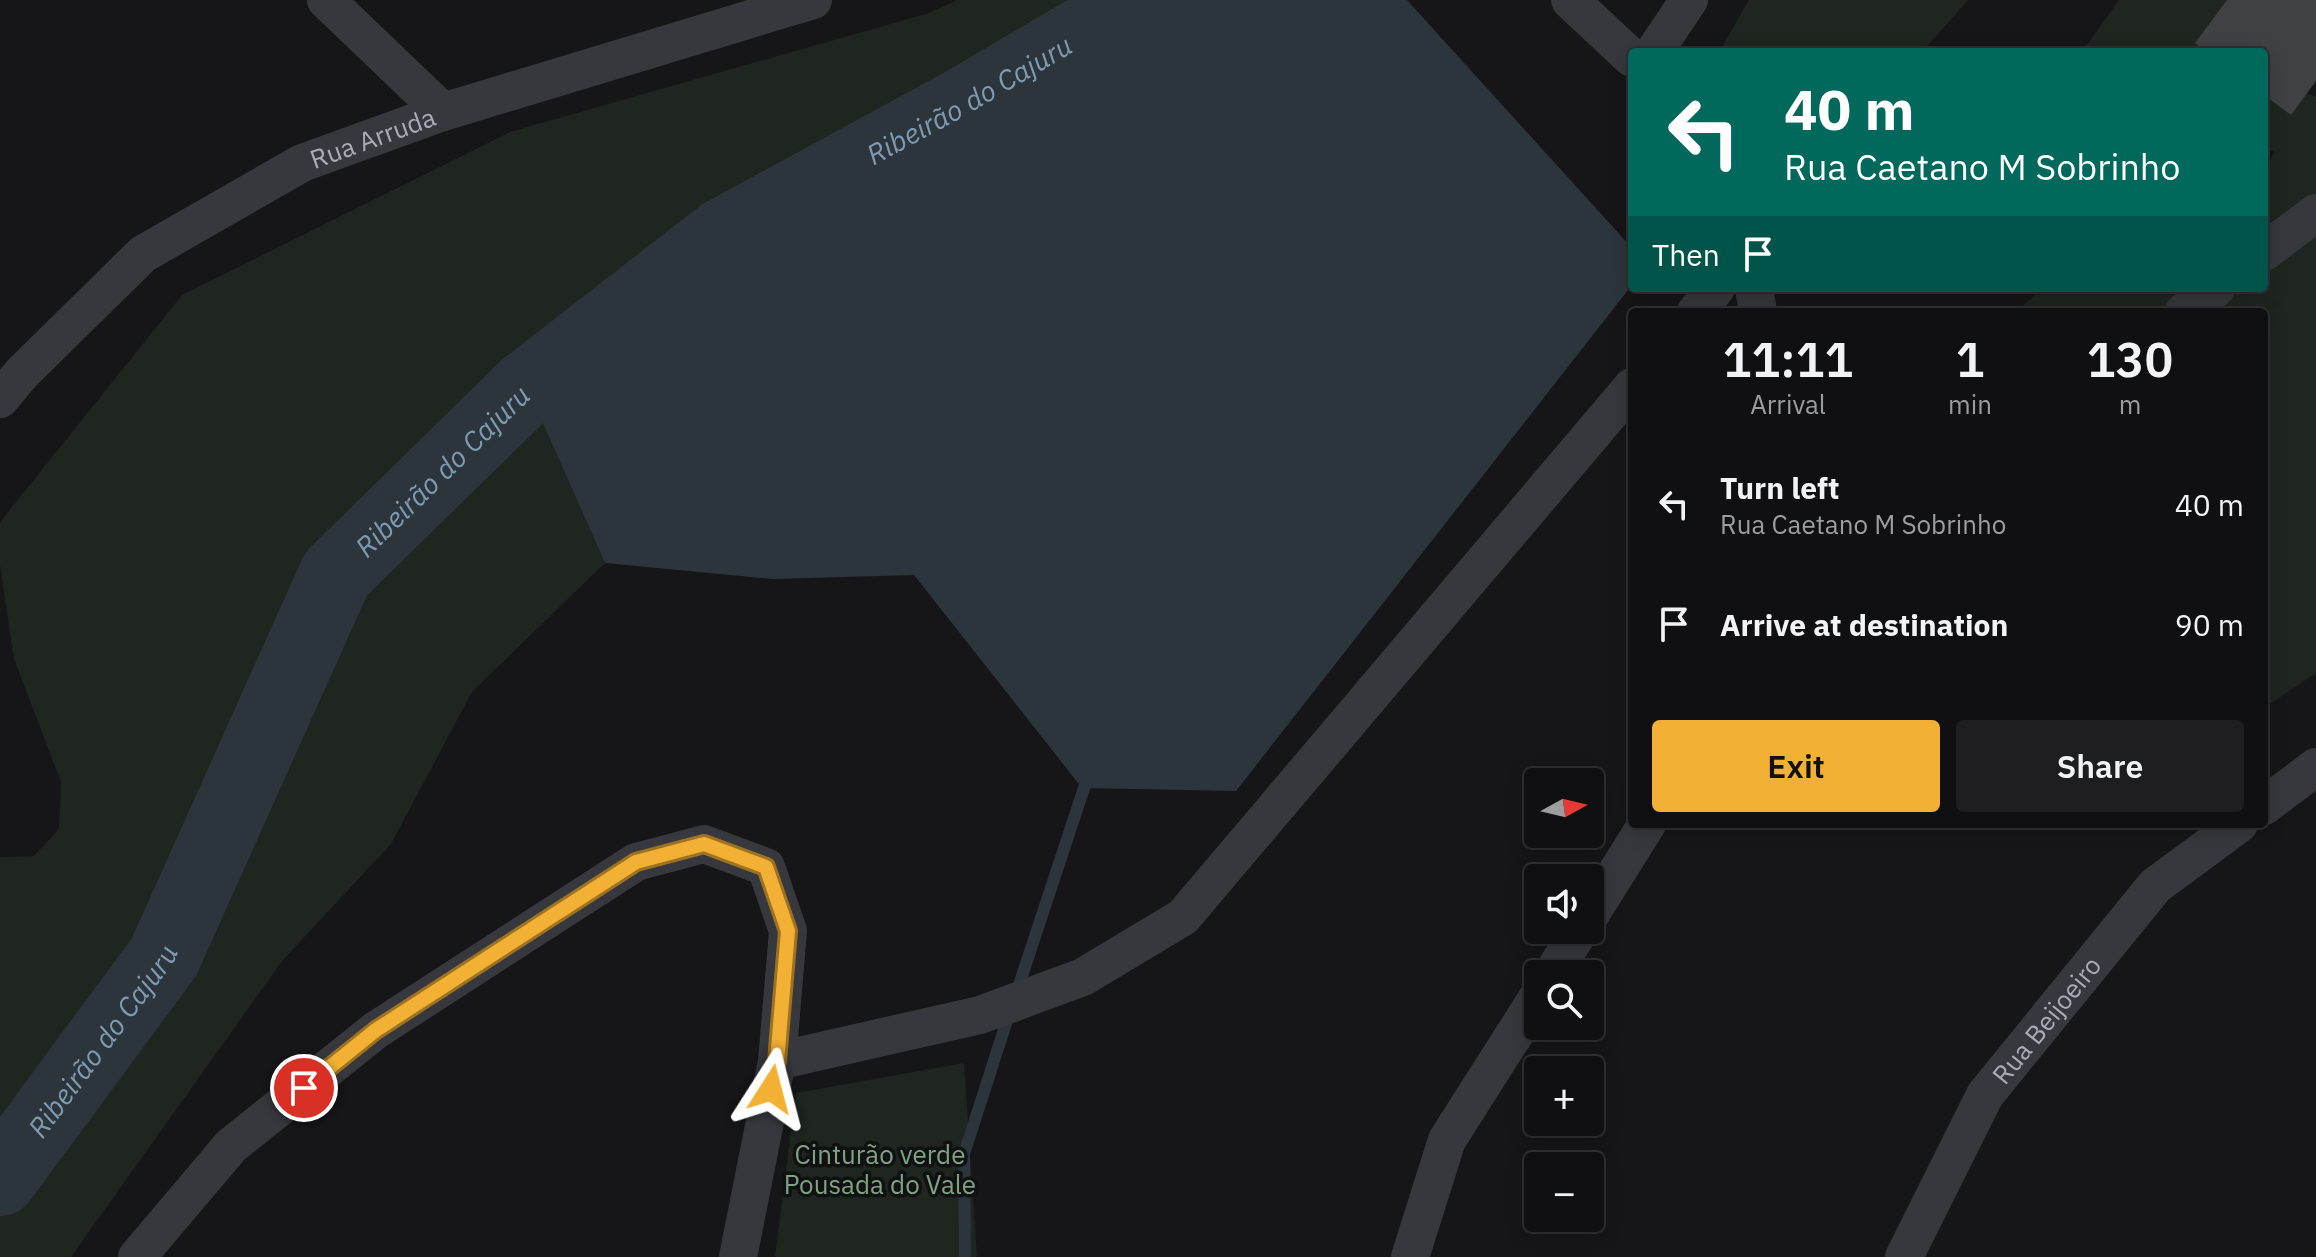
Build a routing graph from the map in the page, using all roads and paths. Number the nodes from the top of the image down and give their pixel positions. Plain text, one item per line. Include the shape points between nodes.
1 (326, 0) edge
2 (813, 0) edge
3 (1570, 0) edge
4 (1689, 0) edge
5 (1657, 48) edge
6 (1628, 54) edge
7 (443, 112) junction
8 (2316, 213) edge
9 (2268, 249) edge
10 (1713, 292) edge
11 (2211, 292) edge
12 (1699, 308) edge
13 (2189, 308) edge
14 (1628, 392) edge
15 (0, 399) edge
16 (2316, 767) edge
17 (2268, 803) edge
18 (1644, 828) edge
19 (2234, 828) edge
20 (1604, 893) edge
21 (1524, 1019) edge
22 (777, 1061) junction
23 (137, 1257) edge
24 (738, 1257) edge
25 (1410, 1257) edge
26 (1904, 1257) edge

1 - 7 street
2 - 7 street, Rua Arruda
3 - 6 street
4 - 5 street
7 - 15 street, Rua Arruda via 302,163 143,254
8 - 9 street
10 - 12 street
11 - 13 street
14 - 22 street via 1183,917 1083,977 980,1015
16 - 17 street
18 - 20 street
19 - 26 street, Rua Beijoeiro via 2155,886 1985,1095
21 - 25 street via 1447,1140
22 - 23 street via 788,931 766,867 704,844 636,862 364,1039 231,1146
22 - 24 street

